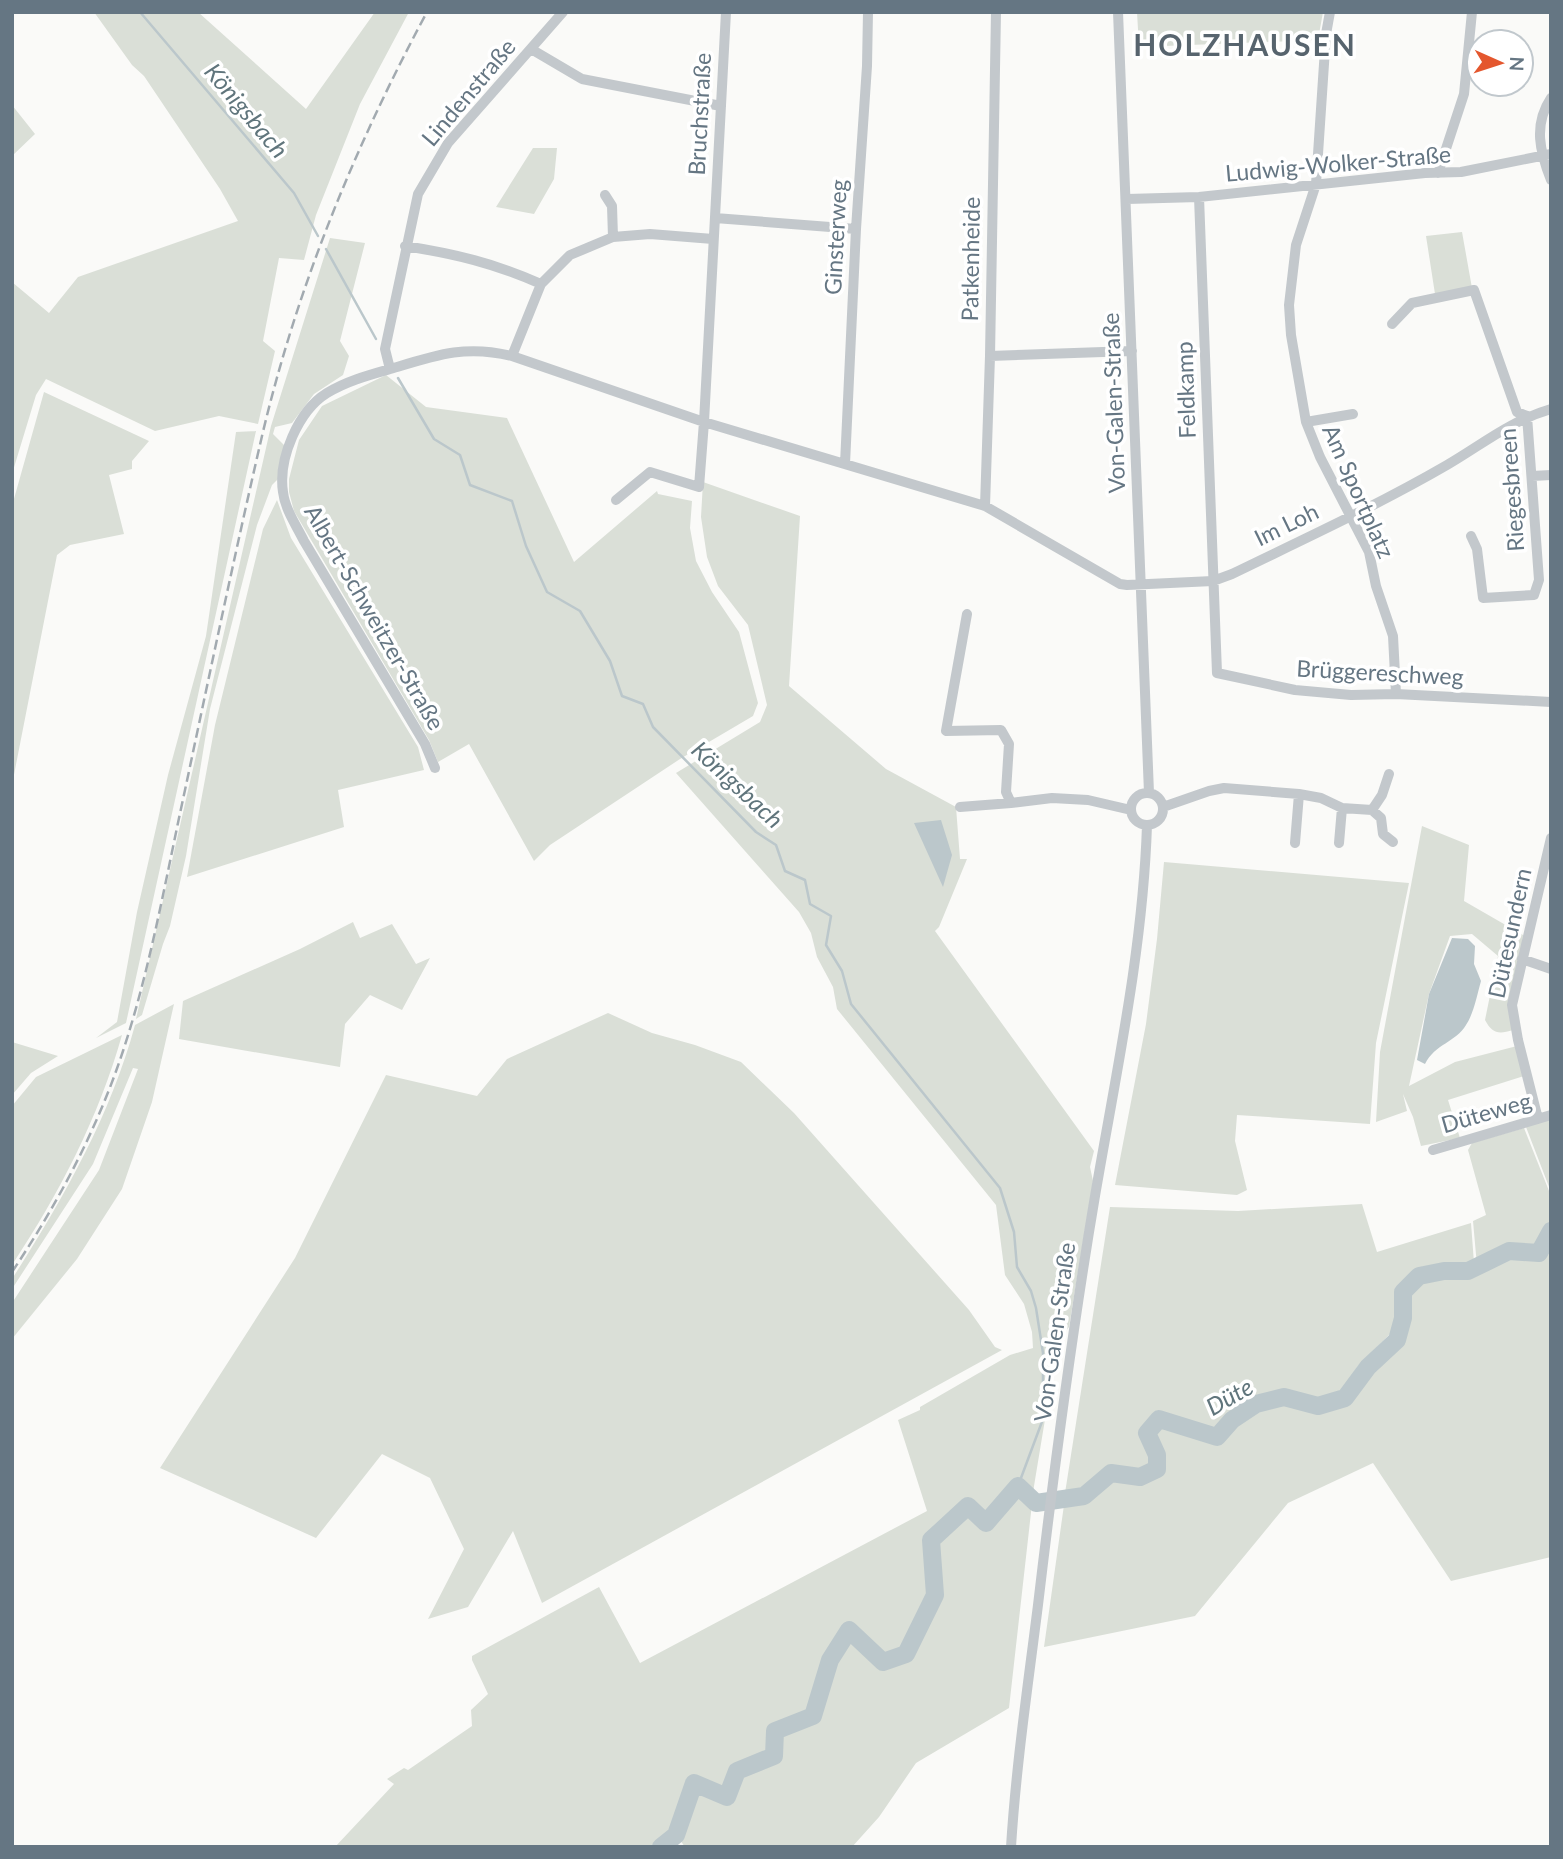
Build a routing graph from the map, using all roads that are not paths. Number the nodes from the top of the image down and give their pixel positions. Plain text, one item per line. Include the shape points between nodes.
1 (563, 12) edge
2 (726, 12) edge
3 (868, 12) edge
4 (996, 12) edge
5 (1004, 12) edge
6 (1118, 12) edge
7 (1330, 12) edge
8 (1472, 12) edge
9 (531, 49) junction
10 (1551, 98) edge
11 (721, 106) junction
12 (1546, 155) edge
13 (1438, 173) junction
14 (1551, 180) edge
15 (1316, 184) junction
16 (605, 195) dead end
17 (1199, 197) junction
18 (1127, 199) junction
19 (715, 218) junction
20 (856, 229) junction
21 (614, 237) junction
22 (713, 239) junction
23 (405, 246) junction
24 (541, 284) junction
25 (1392, 324) dead end
26 (1132, 351) junction
27 (512, 356) junction
28 (990, 356) junction
29 (390, 369) junction
30 (1551, 409) edge
31 (1353, 414) dead end
32 (1527, 416) junction
33 (705, 422) junction
34 (1306, 422) junction
35 (845, 464) junction
36 (1551, 475) edge
37 (1532, 476) junction
38 (616, 500) dead end
39 (985, 506) junction
40 (1350, 516) junction
41 (1471, 536) dead end
42 (1213, 581) junction
43 (1140, 584) junction
44 (967, 614) dead end
45 (1396, 694) junction
46 (1551, 702) edge
47 (435, 768) dead end
48 (1390, 774) dead end
49 (1149, 793) junction
50 (1299, 794) junction
51 (1011, 803) junction
52 (960, 807) dead end
53 (1163, 807) junction
54 (1342, 808) junction
55 (1131, 810) junction
56 (1372, 810) junction
57 (1147, 825) junction
58 (1551, 838) edge
59 (1296, 842) dead end
60 (1393, 842) dead end
61 (1339, 843) dead end
62 (1522, 959) junction
63 (1551, 969) edge
64 (1551, 1115) edge
65 (1538, 1119) junction
66 (1433, 1150) dead end
67 (1011, 1847) edge

1 - 9 street, Lindenstraße
2 - 11 street, Bruchstraße
3 - 20 street, Ginsterweg
4 - 5 street
4 - 28 street, Patkenheide
6 - 18 street, Von-Galen-Straße
7 - 15 street, Am Sportplatz
8 - 13 street via 1464,94
9 - 11 street via 582,79
9 - 23 street, Lindenstraße via 448,143 418,194
10 - 12 street via 1540,126
11 - 19 street, Bruchstraße
12 - 13 street, Ludwig-Wolker-Straße
12 - 14 street
13 - 15 street, Ludwig-Wolker-Straße
15 - 17 street, Ludwig-Wolker-Straße
15 - 34 street, Am Sportplatz via 1296,245 1289,305
16 - 21 street via 612,206
17 - 18 street, Ludwig-Wolker-Straße
17 - 42 street, Feldkamp
18 - 26 street, Von-Galen-Straße
19 - 20 street
19 - 22 street, Bruchstraße
20 - 35 street, Ginsterweg
21 - 22 street via 650,234
21 - 24 street via 570,255
22 - 33 street, Bruchstraße
23 - 24 street via 503,267
23 - 29 street, Lindenstraße via 385,349
24 - 27 street
25 - 32 street, Riegesbreen via 1412,303 1474,290 1517,412
26 - 28 street
26 - 43 street, Von-Galen-Straße
27 - 29 street, Albert-Schweitzer-Straße via 459,350
27 - 33 street, Albert-Schweitzer-Straße
28 - 39 street, Patkenheide
29 - 47 street, Albert-Schweitzer-Straße via 324,394 306,413 291,435 283,494 304,541
30 - 32 street, Im Loh
31 - 34 street
32 - 37 street, Riegesbreen
32 - 40 street, Im Loh
33 - 35 street, Albert-Schweitzer-Straße
33 - 38 street via 699,487 650,472
34 - 40 street, Am Sportplatz
35 - 39 street, Albert-Schweitzer-Straße
36 - 37 street
37 - 41 street, Riegesbreen via 1539,580 1534,595 1483,598
39 - 43 street, Albert-Schweitzer-Straße via 1120,584
40 - 42 street, Im Loh
40 - 45 street, Am Sportplatz via 1368,552 1393,636
42 - 43 street, Im Loh
42 - 45 street, Brüggereschweg via 1217,673 1295,690
43 - 49 street, Von-Galen-Straße
44 - 51 street via 946,731 1001,730 1009,744 1006,792
45 - 46 street, Brüggereschweg
48 - 56 street
49 - 53 street via 1161,800
49 - 55 street via 1140,794
50 - 53 street via 1224,788
50 - 54 street
50 - 59 street
51 - 52 street
51 - 55 street via 1088,800
53 - 57 street via 1157,822
54 - 56 street
54 - 61 street
55 - 57 street
56 - 60 street via 1381,818 1383,834
57 - 67 street, Von-Galen-Straße via 1129,1010 1095,1197 1049,1511
58 - 62 street, Dütesundern
62 - 63 street
62 - 65 street, Dütesundern via 1512,1005
64 - 65 street, Düteweg
65 - 66 street, Düteweg

